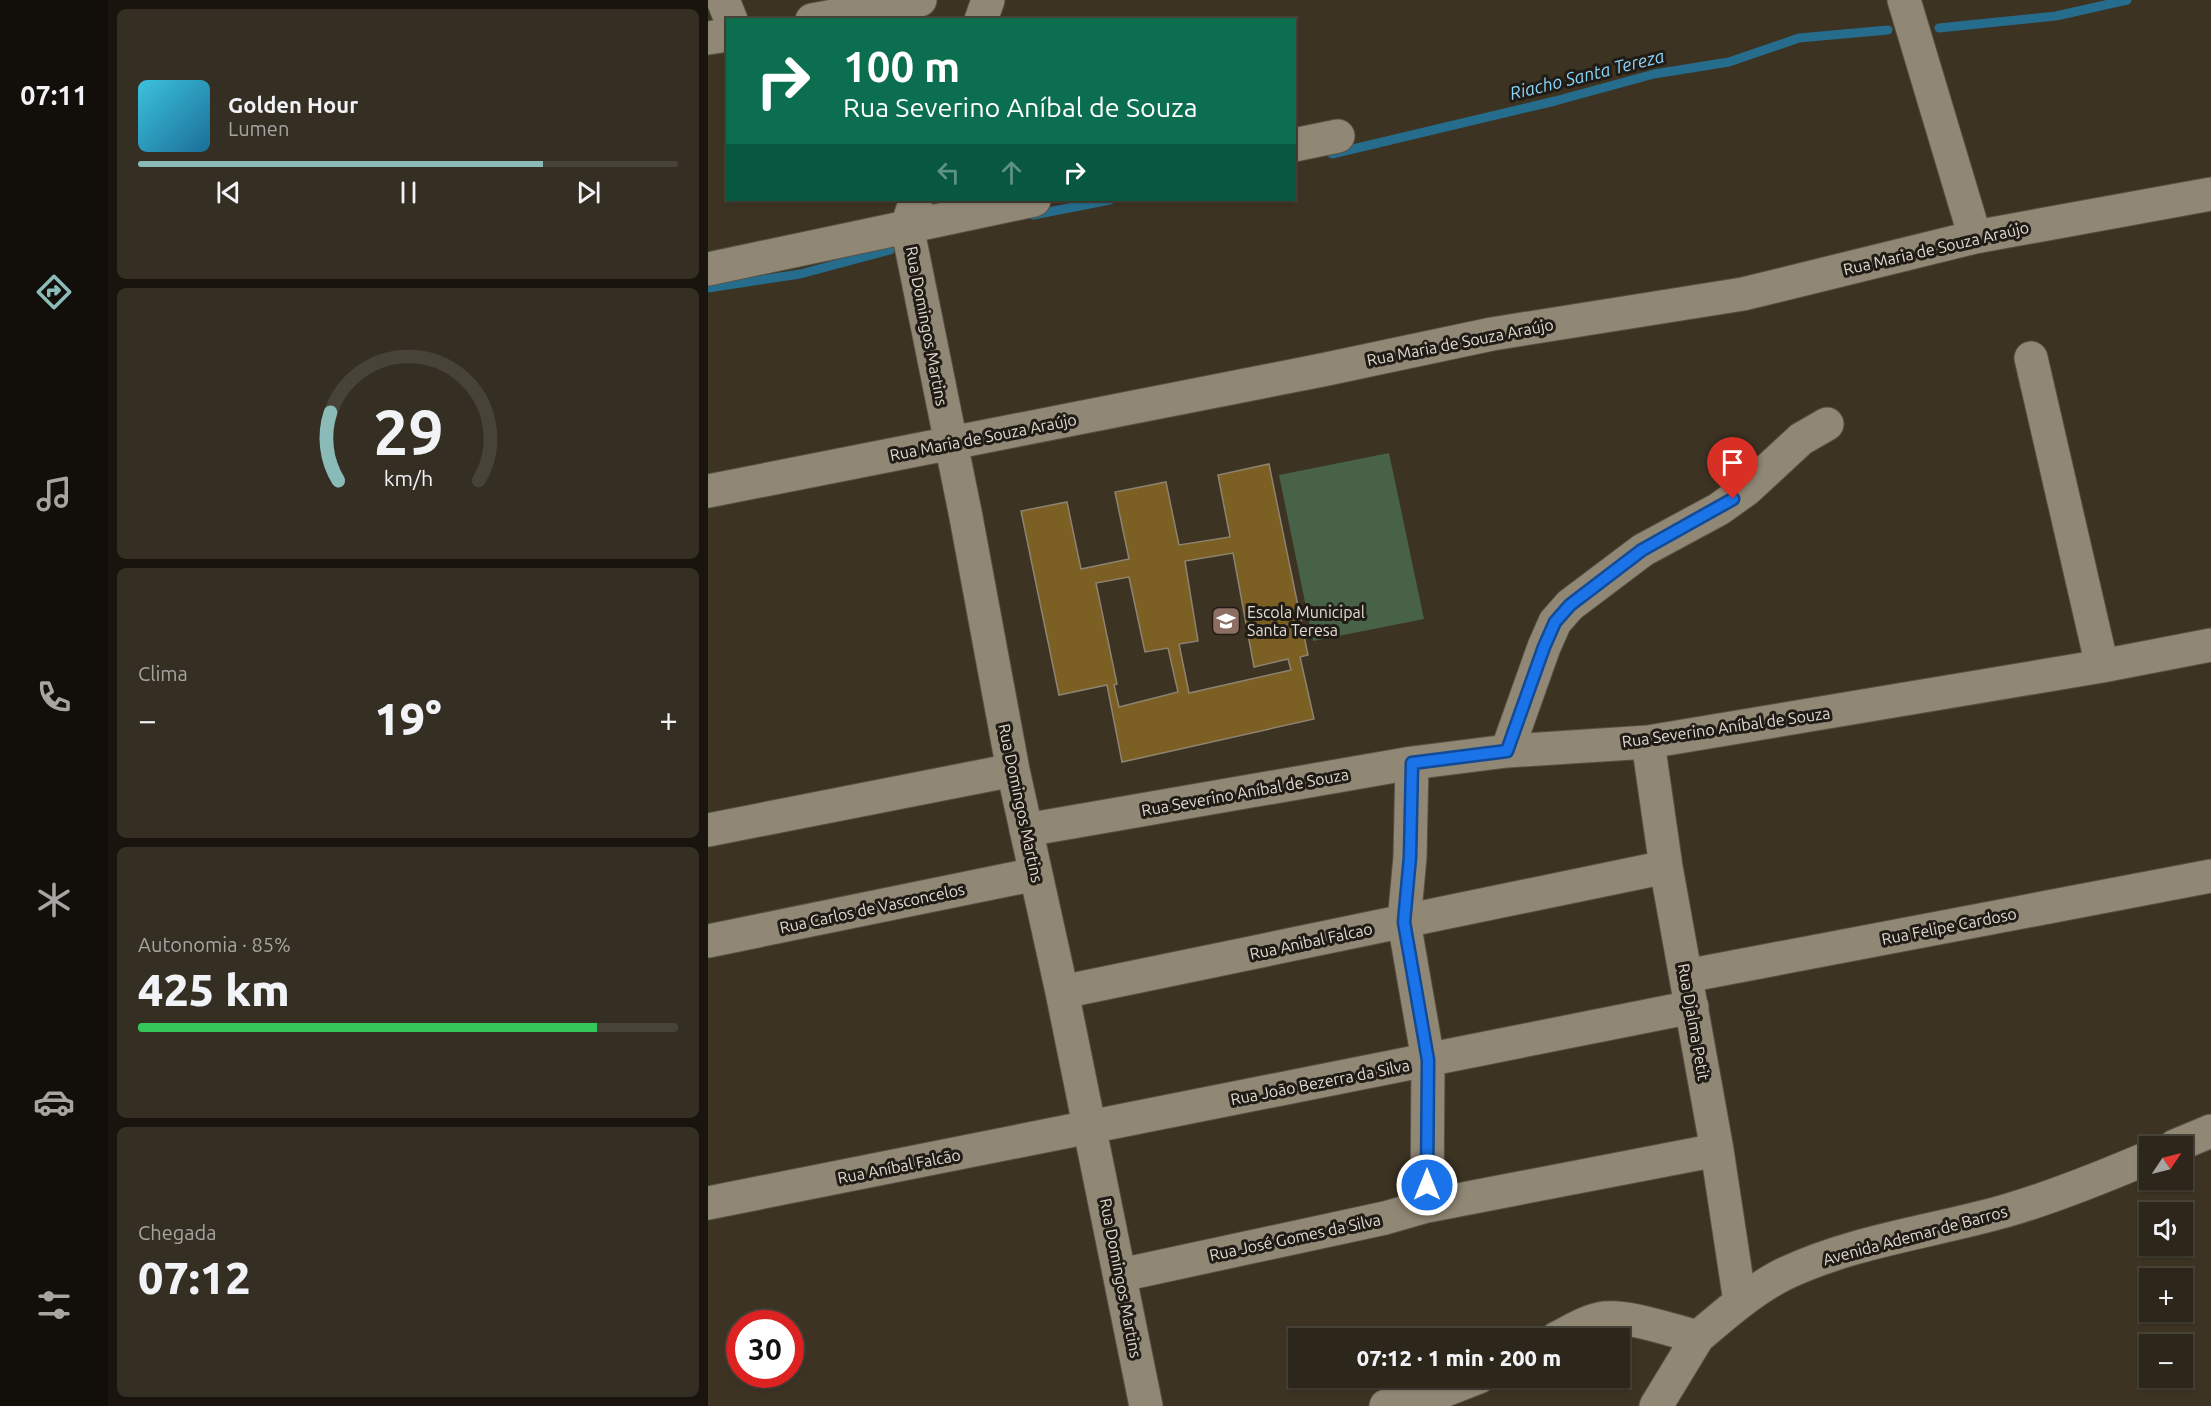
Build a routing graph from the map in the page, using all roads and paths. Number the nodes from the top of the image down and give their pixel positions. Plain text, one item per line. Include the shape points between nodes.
1 (723, 0) edge
2 (920, 0) edge
3 (988, 0) edge
4 (1904, 0) edge
5 (730, 18) edge
6 (823, 18) edge
7 (982, 18) edge
8 (726, 35) edge
9 (708, 38) edge
10 (1338, 136) dead end
11 (1296, 146) edge
12 (2211, 194) edge
13 (1025, 201) edge
14 (911, 213) edge
15 (1975, 237) junction
16 (708, 269) edge
17 (2031, 358) dead end
18 (1827, 424) dead end
19 (951, 444) junction
20 (708, 491) edge
21 (2211, 645) edge
22 (2102, 666) junction
23 (1648, 742) junction
24 (1507, 751) junction
25 (1412, 763) junction
26 (1013, 770) junction
27 (708, 830) edge
28 (1026, 830) junction
29 (1666, 867) junction
30 (1036, 874) junction
31 (2211, 876) edge
32 (1404, 922) junction
33 (708, 941) edge
34 (1062, 992) junction
35 (1689, 992) junction
36 (1428, 1060) junction
37 (1090, 1128) junction
38 (2211, 1131) edge
39 (2193, 1138) edge
40 (1717, 1150) junction
41 (2139, 1161) edge
42 (708, 1203) edge
43 (1427, 1206) junction
44 (1120, 1275) junction
45 (1740, 1302) junction
46 (1577, 1328) edge
47 (1698, 1337) junction
48 (1451, 1388) edge
49 (1146, 1406) edge
50 (1386, 1406) edge
51 (1656, 1406) edge

1 - 5 street
2 - 6 street
3 - 7 street
4 - 15 street
8 - 9 street
10 - 11 street
12 - 15 street, Rua Maria de Souza Araújo
13 - 14 street
14 - 16 street
14 - 19 street, Rua Domingos Martins
15 - 19 street, Rua Maria de Souza Araújo via 1743,294 1492,334
17 - 22 street
18 - 24 street via 1801,439 1747,489 1642,550 1570,605 1555,622 1544,647
19 - 20 street, Rua Maria de Souza Araújo
19 - 26 street, Rua Domingos Martins
21 - 22 street, Rua Severino Aníbal de Souza
22 - 23 street, Rua Severino Aníbal de Souza
23 - 24 street, Rua Severino Aníbal de Souza
23 - 29 street, Rua Djalma Petit
24 - 25 street, Rua Severino Aníbal de Souza
25 - 28 street, Rua Severino Aníbal de Souza
25 - 32 street
26 - 27 street
26 - 28 street, Rua Domingos Martins
28 - 30 street, Rua Domingos Martins
29 - 32 street, Rua Anibal Falcao
29 - 35 street, Rua Djalma Petit
30 - 33 street, Rua Carlos de Vasconcelos
30 - 34 street, Rua Domingos Martins
31 - 35 street, Rua Felipe Cardoso
32 - 34 street, Rua Anibal Falcao
32 - 36 street
34 - 37 street, Rua Domingos Martins
35 - 36 street, Rua João Bezerra da Silva
35 - 40 street, Rua Djalma Petit
36 - 37 street, Rua João Bezerra da Silva
36 - 43 street
37 - 42 street, Rua Aníbal Falcão
37 - 44 street, Rua Domingos Martins
38 - 39 street
40 - 43 street, Rua José Gomes da Silva
40 - 45 street, Rua Djalma Petit
41 - 45 street, Avenida Ademar de Barros via 2006,1211 1837,1253 1781,1276
43 - 44 street, Rua José Gomes da Silva
44 - 49 street, Rua Domingos Martins
45 - 47 street, Avenida Ademar de Barros
46 - 47 street via 1604,1318 1622,1318
47 - 51 street, Avenida Ademar de Barros
48 - 50 street

